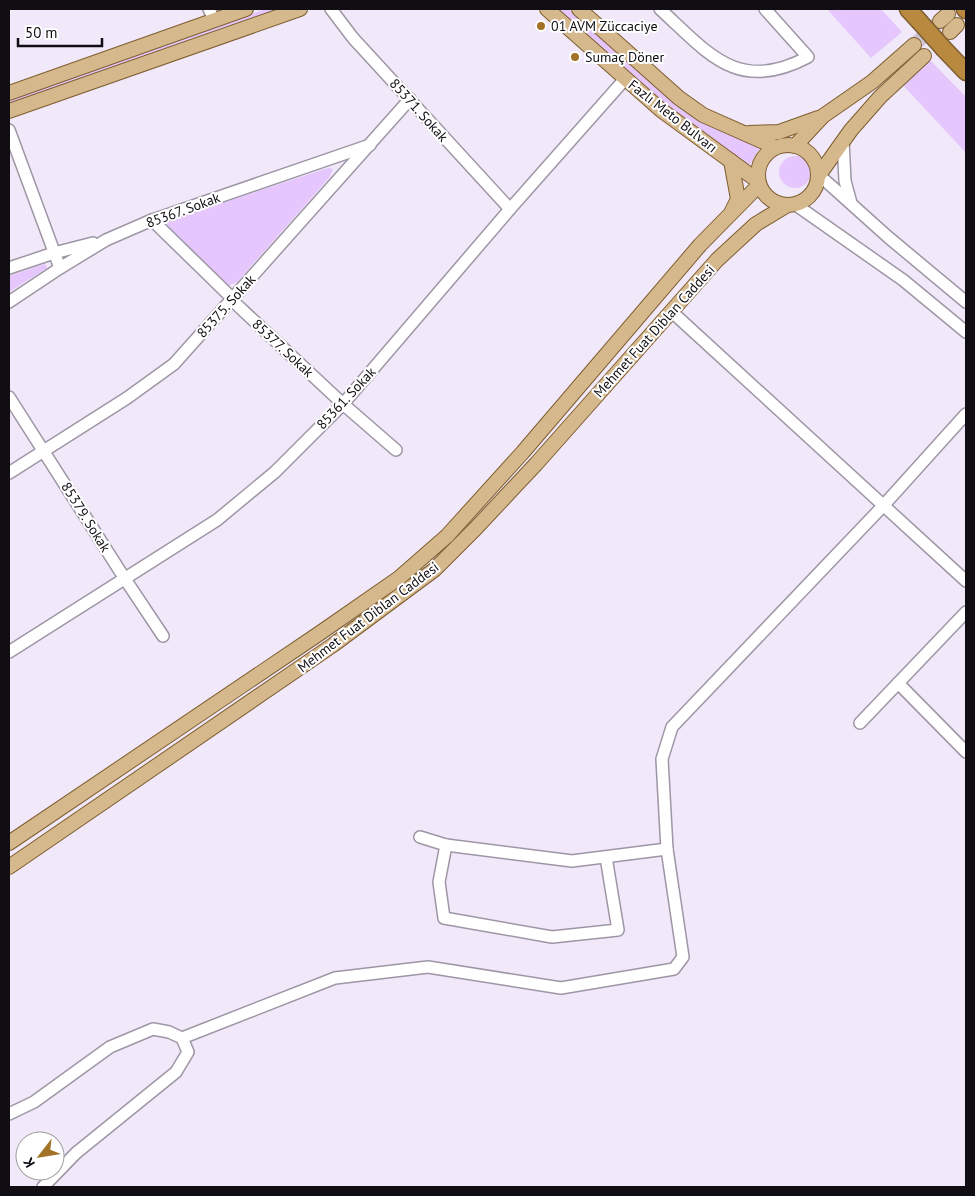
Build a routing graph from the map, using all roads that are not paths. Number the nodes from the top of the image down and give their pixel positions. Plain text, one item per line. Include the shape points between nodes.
1 (246, 9) edge
2 (300, 9) edge
3 (331, 9) edge
4 (547, 9) edge
5 (579, 9) edge
6 (660, 9) edge
7 (765, 9) edge
8 (212, 15) edge
9 (913, 15) edge
10 (966, 72) edge
11 (625, 79) junction
12 (9, 93) edge
13 (410, 99) junction
14 (9, 111) edge
15 (823, 116) junction
16 (9, 130) edge
17 (745, 134) junction
18 (843, 141) junction
19 (370, 145) junction
20 (795, 146) junction
21 (775, 147) junction
22 (731, 161) junction
23 (819, 175) junction
24 (758, 183) junction
25 (852, 205) junction
26 (791, 206) junction
27 (510, 210) junction
28 (731, 214) junction
29 (152, 220) junction
30 (106, 240) junction
31 (54, 253) junction
32 (9, 268) edge
33 (60, 268) junction
34 (233, 299) junction
35 (9, 302) edge
36 (966, 302) edge
37 (671, 311) junction
38 (966, 332) edge
39 (9, 397) edge
40 (343, 404) junction
41 (966, 414) edge
42 (44, 450) junction
43 (396, 450) dead end
44 (9, 474) edge
45 (883, 506) junction
46 (125, 579) junction
47 (966, 581) edge
48 (966, 612) edge
49 (163, 636) dead end
50 (9, 652) edge
51 (898, 683) junction
52 (860, 723) dead end
53 (966, 752) edge
54 (420, 836) dead end
55 (9, 843) edge
56 (446, 845) junction
57 (666, 849) junction
58 (606, 857) junction
59 (9, 866) edge
60 (182, 1038) junction
61 (9, 1114) edge
62 (43, 1187) edge

1 - 8 main road
2 - 14 main road
3 - 13 street, 85371. Sokak via 353,38
4 - 11 main road, Fazlı Meto Bulvarı
5 - 17 main road, Fazlı Meto Bulvarı via 679,98 703,115
6 - 7 street via 704,50 742,70 774,71 808,57
8 - 12 main road
9 - 10 highway, bridge
11 - 22 main road, Fazlı Meto Bulvarı
11 - 27 street, 85361. Sokak
13 - 19 street, 85375. Sokak
13 - 27 street, 85371. Sokak
15 - 17 main road via 779,132
15 - 18 main road via 919,51
15 - 20 main road
16 - 31 street
17 - 21 main road, Fazlı Meto Bulvarı
18 - 23 main road
18 - 25 street via 844,181
19 - 29 street, 85367. Sokak
19 - 34 street, 85375. Sokak
20 - 21 main road
20 - 23 main road via 812,156
21 - 24 main road via 761,161
22 - 24 main road, Fazlı Meto Bulvarı
22 - 28 main road via 738,198
23 - 25 street
23 - 26 main road via 812,194 805,201
24 - 26 main road via 767,198 776,204
24 - 28 main road, Mehmet Fuat Diblan Caddesi
25 - 36 street
26 - 37 main road, Mehmet Fuat Diblan Caddesi via 756,224 717,260
26 - 38 street via 902,280
27 - 40 street, 85361. Sokak
28 - 55 main road, Mehmet Fuat Diblan Caddesi via 447,536 398,578 351,611
29 - 30 street, 85367. Sokak
29 - 34 street, 85377. Sokak
30 - 31 street
30 - 33 street, 85367. Sokak
31 - 32 street
31 - 33 street
33 - 35 street, 85367. Sokak
34 - 40 street, 85377. Sokak
34 - 42 street, 85375. Sokak via 174,364
37 - 45 street
37 - 59 main road, Mehmet Fuat Diblan Caddesi via 536,464 434,570 333,645
39 - 42 street, 85379. Sokak
40 - 43 street, 85377. Sokak
40 - 46 street, 85361. Sokak via 275,472 217,520
41 - 45 street
42 - 44 street, 85375. Sokak
42 - 46 street, 85379. Sokak
45 - 47 street
45 - 57 street via 672,727 662,759
46 - 49 street, 85379. Sokak
46 - 50 street, 85361. Sokak
48 - 51 street
51 - 52 street
51 - 53 street
54 - 56 street
56 - 58 street via 572,861
56 - 58 street via 439,882 444,918 552,937 618,930
57 - 58 street
57 - 60 street via 683,957 674,969 561,988 428,967 335,978
60 - 61 street via 153,1029 110,1046 34,1102
60 - 62 street via 188,1052 176,1072 76,1153

